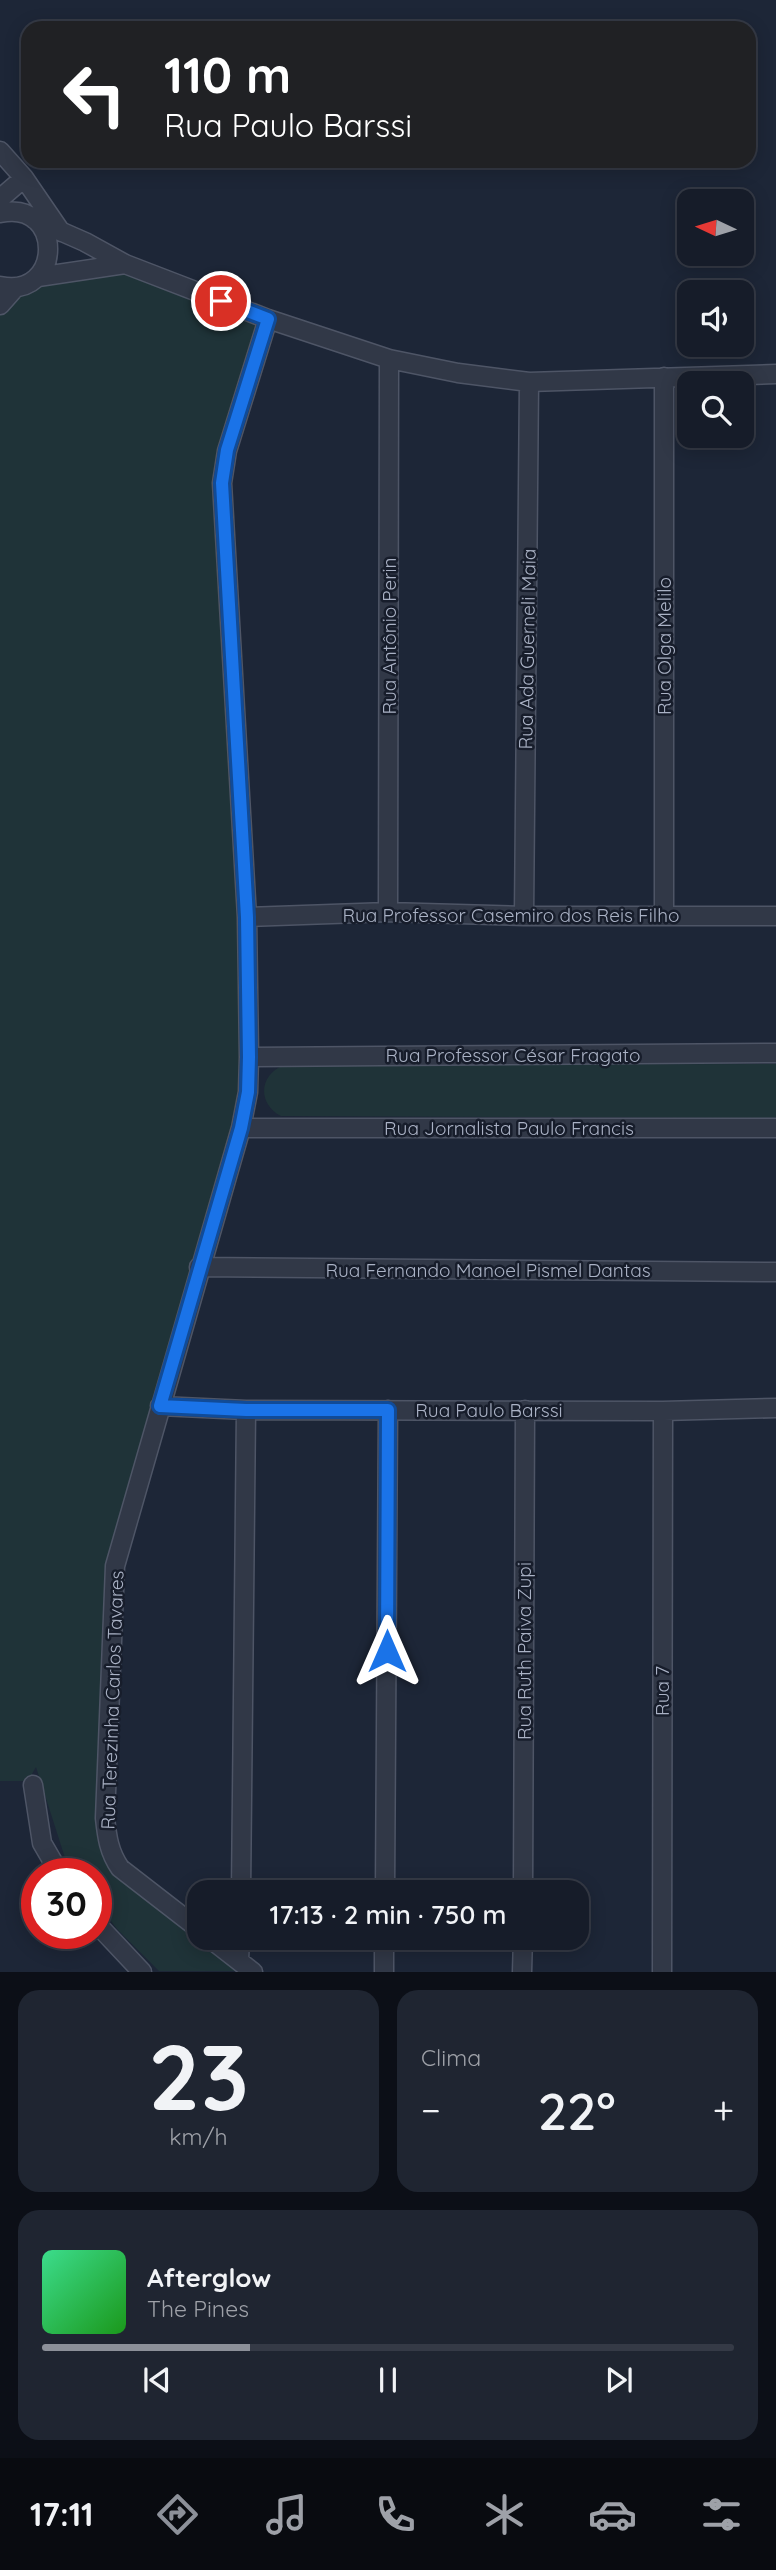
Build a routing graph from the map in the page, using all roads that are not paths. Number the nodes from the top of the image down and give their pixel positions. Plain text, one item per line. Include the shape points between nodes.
1 (0, 151) edge
2 (24, 178) junction
3 (4, 204) edge
4 (35, 220) junction
5 (61, 232) junction
6 (125, 264) junction
7 (38, 277) junction
8 (7, 287) edge
9 (0, 305) edge
10 (268, 319) junction
11 (389, 359) junction
12 (776, 374) edge
13 (664, 377) junction
14 (529, 382) junction
15 (388, 912) junction
16 (776, 915) edge
17 (524, 916) junction
18 (664, 916) junction
19 (247, 917) junction
20 (776, 1053) edge
21 (249, 1057) junction
22 (241, 1128) junction
23 (776, 1128) edge
24 (199, 1267) junction
25 (776, 1272) edge
26 (160, 1406) junction
27 (776, 1408) edge
28 (246, 1410) junction
29 (388, 1410) junction
30 (525, 1410) junction
31 (663, 1411) junction
32 (33, 1785) dead end
33 (51, 1858) edge
34 (241, 1880) edge
35 (385, 1880) edge
36 (523, 1880) edge
37 (187, 1920) edge
38 (112, 1940) edge
39 (225, 1950) edge
40 (384, 1950) edge
41 (523, 1950) edge
42 (246, 1966) edge
43 (142, 1972) edge
44 (384, 1972) edge
45 (522, 1972) edge
46 (662, 1972) edge

1 - 2 street
2 - 3 street
2 - 5 street
3 - 4 street
4 - 5 street
4 - 7 street via 43,228 49,253
5 - 6 street
6 - 7 street
6 - 10 street
7 - 8 street via 23,286
8 - 9 street
10 - 11 street
10 - 19 street, Rua Terezinha Carlos Tavares via 227,450 222,483
11 - 14 street
11 - 15 street, Rua Antônio Perin
12 - 13 street
13 - 14 street
13 - 18 street, Rua Olga Melilo
14 - 17 street, Rua Ada Guerneli Maia
15 - 17 street, Rua Professor Casemiro dos Reis Filho
15 - 19 street, Rua Professor Casemiro dos Reis Filho
16 - 18 street, Rua Professor Casemiro dos Reis Filho
17 - 18 street, Rua Professor Casemiro dos Reis Filho
19 - 21 street, Rua Terezinha Carlos Tavares
20 - 21 street, Rua Professor César Fragato
21 - 22 street, Rua Terezinha Carlos Tavares
22 - 23 street, Rua Jornalista Paulo Francis
22 - 24 street, Rua Terezinha Carlos Tavares
24 - 25 street, Rua Fernando Manoel Pismel Dantas
24 - 26 street, Rua Terezinha Carlos Tavares
26 - 28 street, Rua Paulo Barssi
26 - 37 street, Rua Terezinha Carlos Tavares via 115,1566 105,1818 111,1856 120,1868
27 - 31 street, Rua Paulo Barssi
28 - 29 street, Rua Paulo Barssi
28 - 34 street
29 - 30 street, Rua Paulo Barssi
29 - 35 street
30 - 31 street, Rua Paulo Barssi
30 - 36 street, Rua Ruth Paiva Zupi
31 - 46 street, Rua 7
32 - 33 street via 42,1843
38 - 43 street
39 - 42 street
40 - 44 street
41 - 45 street

